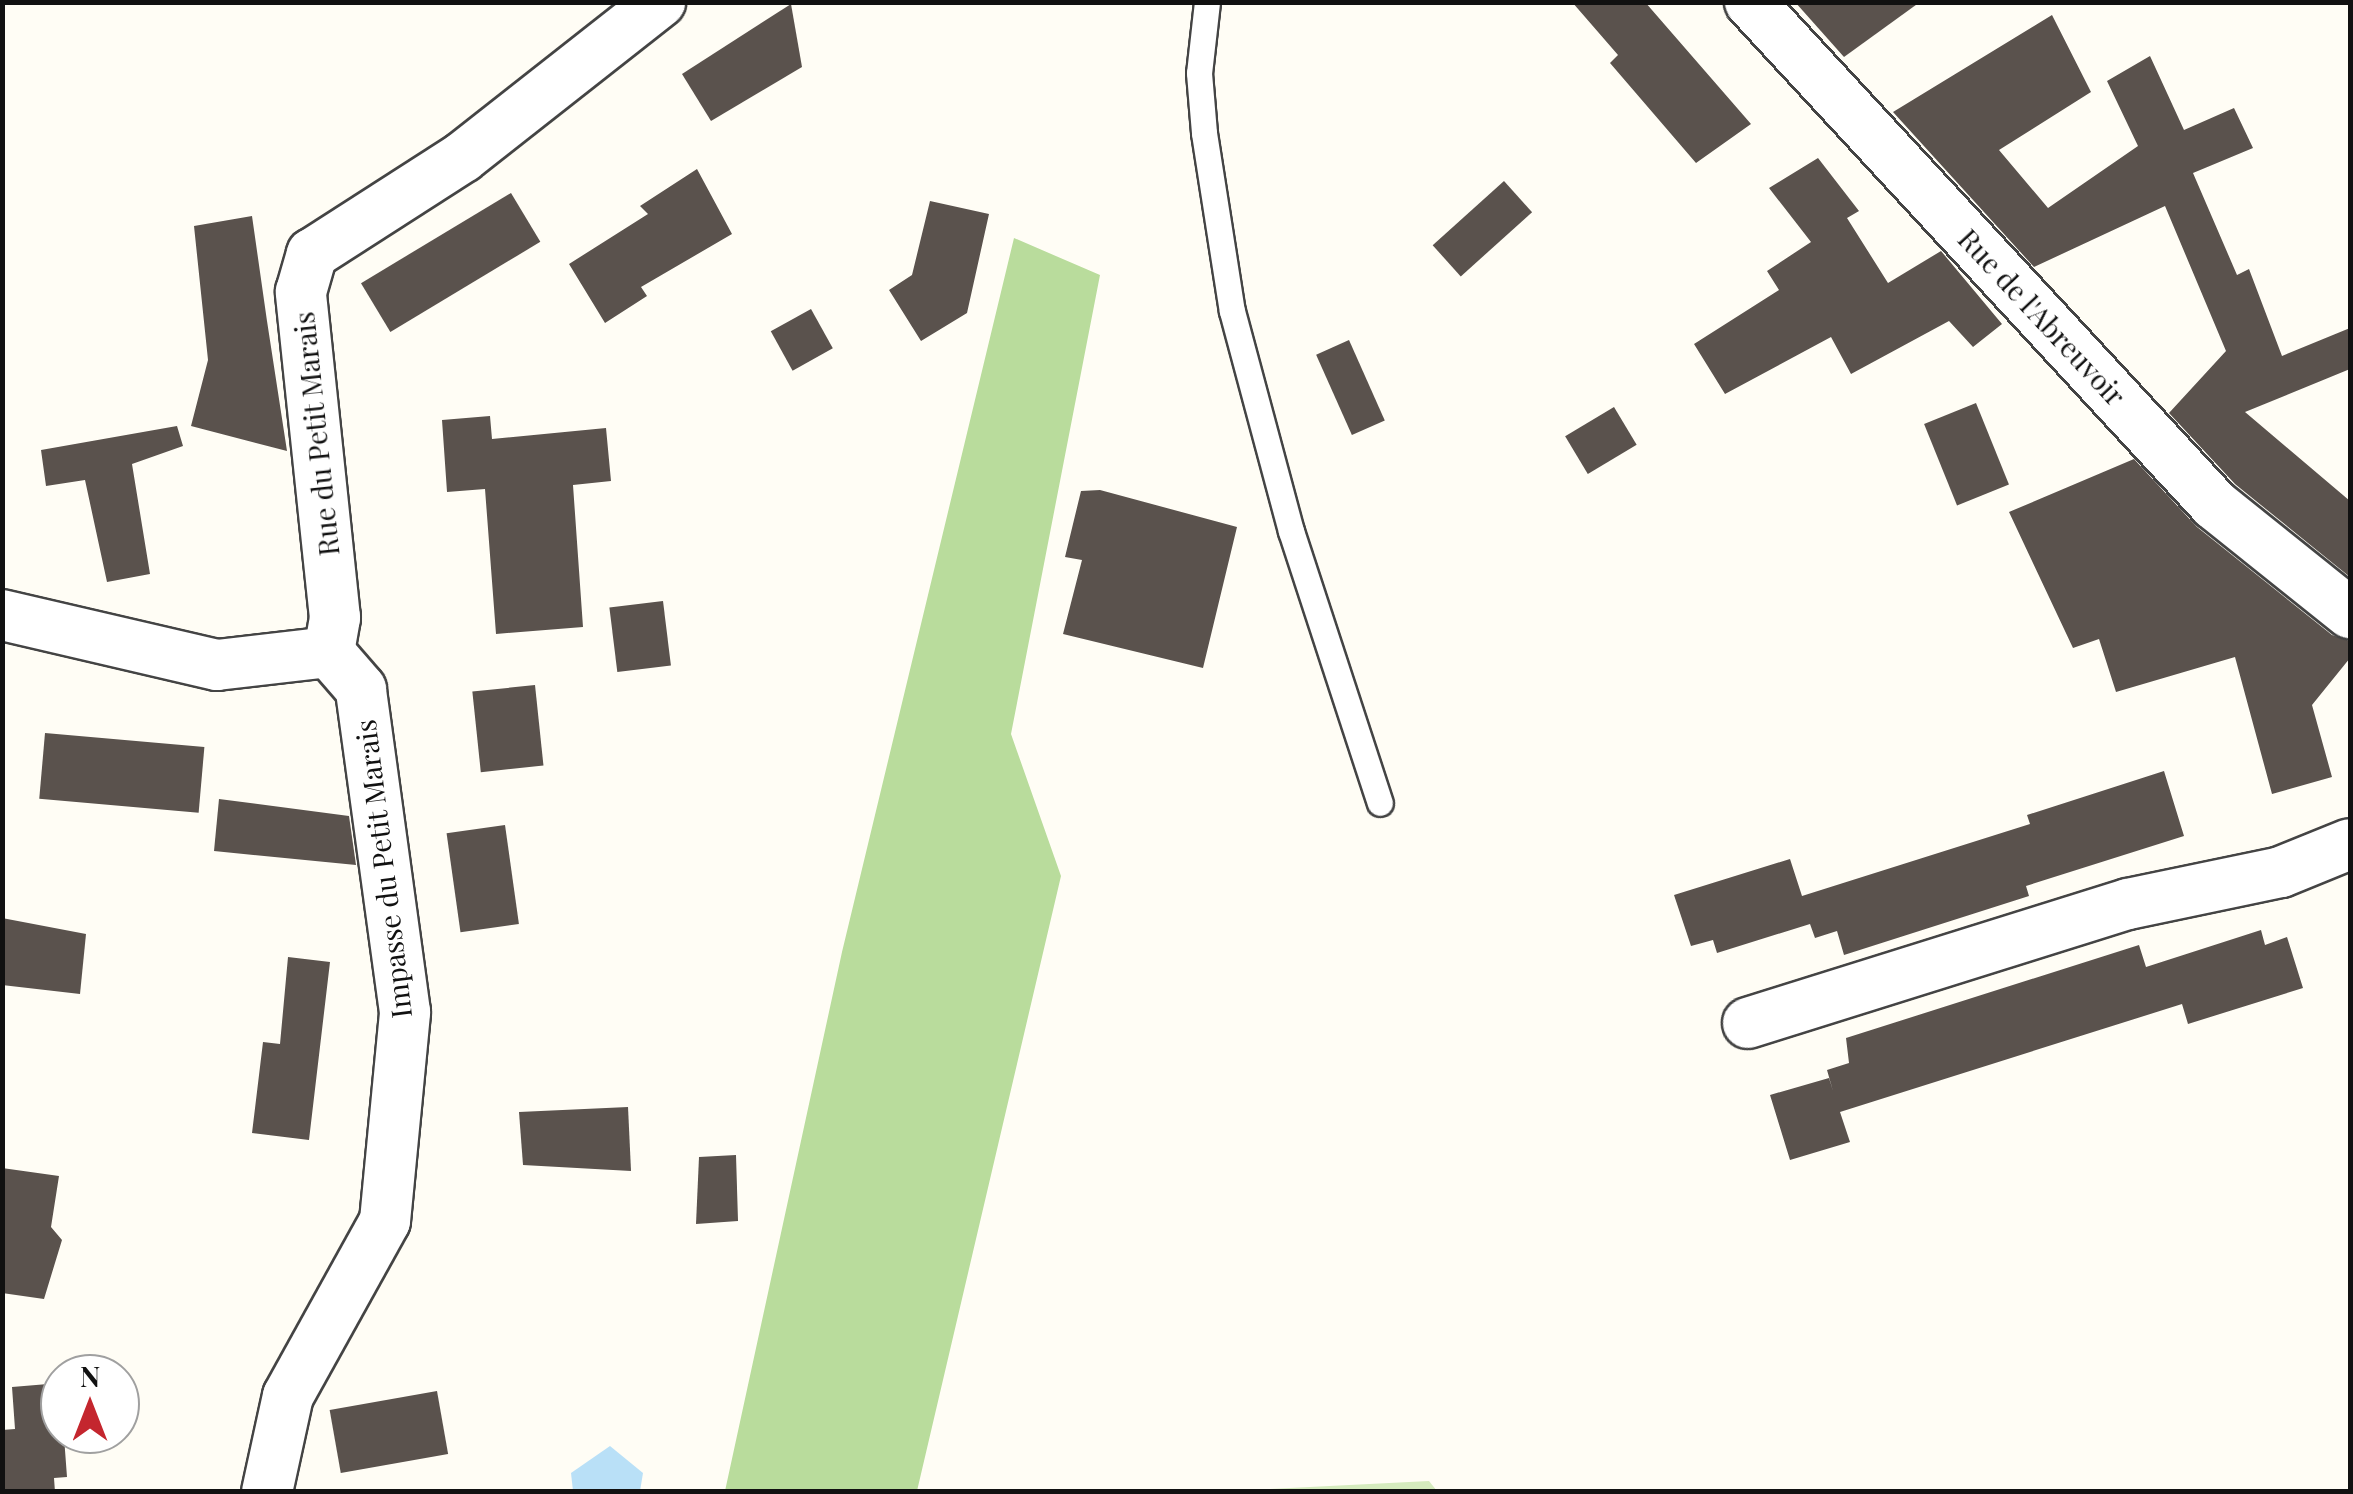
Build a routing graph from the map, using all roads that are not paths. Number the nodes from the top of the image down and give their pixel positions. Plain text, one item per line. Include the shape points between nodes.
1 (660, 2) edge
2 (1206, 2) edge
3 (1750, 2) edge
4 (2350, 612) edge
5 (2, 615) edge
6 (329, 652) junction
7 (1380, 803) dead end
8 (2350, 844) edge
9 (1748, 1023) dead end
10 (266, 1492) edge

1 - 6 street, Rue du Petit Marais via 464,156 312,254 301,292 335,618
2 - 7 lane via 1204,133 1232,312 1291,531
3 - 4 street, Rue de l'Abreuvoir via 2215,505
5 - 6 street via 217,665
6 - 10 street, Impasse du Petit Marais via 361,688 404,1012 385,1221 288,1396
8 - 9 street via 2281,872 2128,904

